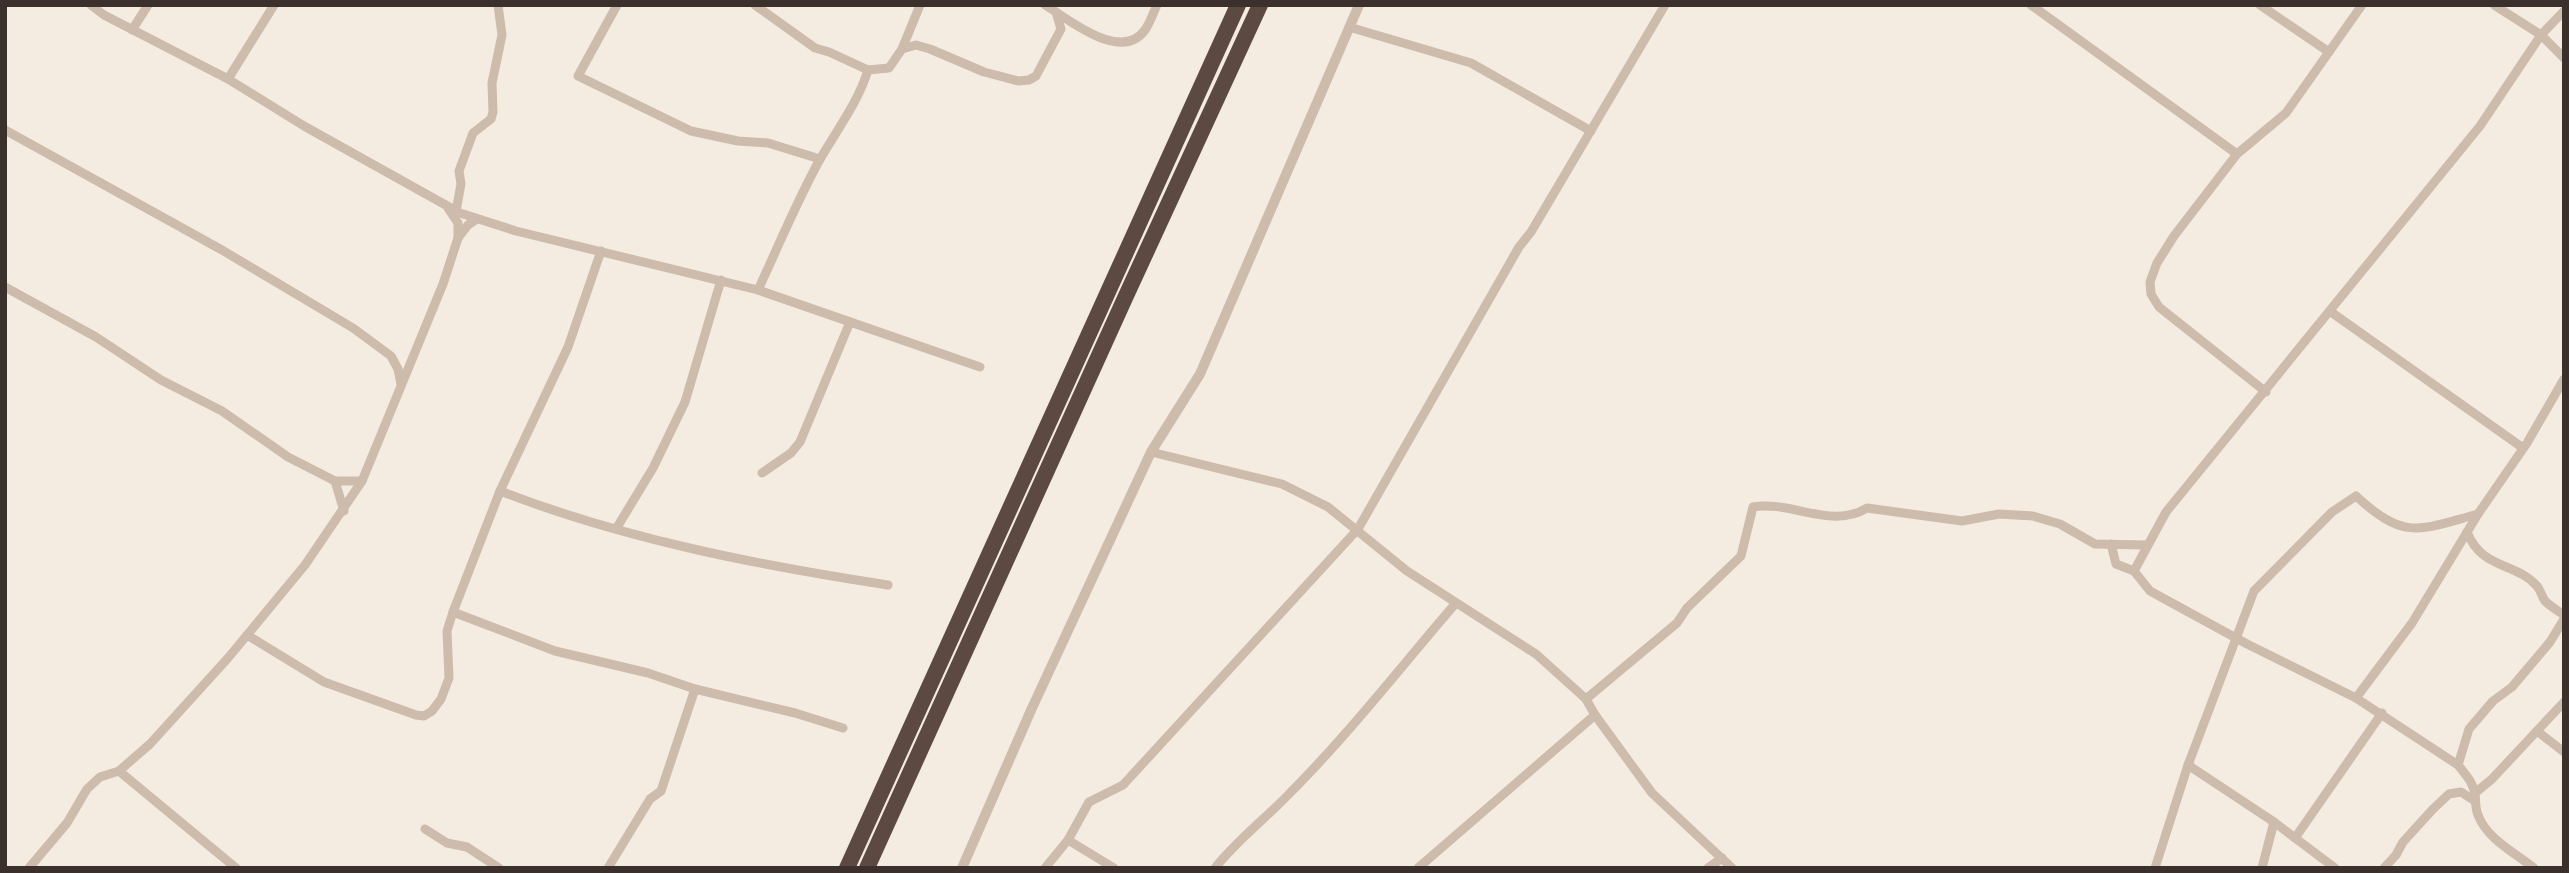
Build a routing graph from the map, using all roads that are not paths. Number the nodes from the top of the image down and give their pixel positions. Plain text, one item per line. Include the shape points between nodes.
1 (91, 5) edge
2 (148, 5) edge
3 (274, 5) edge
4 (498, 5) edge
5 (617, 5) edge
6 (755, 5) edge
7 (920, 5) edge
8 (1045, 5) edge
9 (1157, 5) edge
10 (1238, 5) edge
11 (1260, 5) edge
12 (1359, 5) edge
13 (1665, 5) edge
14 (2031, 5) edge
15 (2260, 5) edge
16 (2362, 5) edge
17 (2494, 5) edge
18 (2564, 11) edge
19 (1056, 12) junction
20 (1349, 27) junction
21 (132, 30) junction
22 (2541, 35) junction
23 (902, 49) junction
24 (2329, 52) junction
25 (2564, 58) edge
26 (868, 70) junction
27 (228, 79) junction
28 (5, 130) edge
29 (1591, 131) junction
30 (2237, 154) junction
31 (820, 159) junction
32 (452, 209) junction
33 (477, 219) junction
34 (458, 238) junction
35 (601, 251) junction
36 (721, 281) junction
37 (5, 287) edge
38 (758, 290) junction
39 (2330, 312) junction
40 (850, 322) junction
41 (391, 356) junction
42 (413, 357) junction
43 (980, 366) dead end
44 (2564, 379) edge
45 (401, 386) junction
46 (2560, 391) edge
47 (2266, 392) junction
48 (2523, 448) junction
49 (1151, 452) junction
50 (762, 473) dead end
51 (335, 481) junction
52 (362, 481) junction
53 (500, 491) junction
54 (344, 511) junction
55 (2478, 514) junction
56 (616, 529) junction
57 (1358, 529) junction
58 (2467, 532) junction
59 (2111, 544) junction
60 (2146, 545) junction
61 (2134, 571) junction
62 (888, 585) dead end
63 (1455, 604) junction
64 (453, 612) junction
65 (2564, 617) edge
66 (247, 635) junction
67 (2236, 637) junction
68 (695, 689) junction
69 (2356, 698) junction
70 (1586, 699) junction
71 (2564, 702) edge
72 (2382, 713) junction
73 (1595, 715) junction
74 (844, 728) dead end
75 (2537, 731) junction
76 (2564, 752) edge
77 (2189, 765) junction
78 (2458, 765) junction
79 (119, 771) junction
80 (2475, 797) junction
81 (2274, 822) junction
82 (425, 829) dead end
83 (2295, 838) junction
84 (1068, 839) junction
85 (1722, 858) junction
86 (29, 868) edge
87 (236, 868) edge
88 (499, 868) edge
89 (608, 868) edge
90 (847, 868) edge
91 (867, 868) edge
92 (962, 868) edge
93 (1045, 868) edge
94 (1114, 868) edge
95 (1216, 868) edge
96 (1418, 868) edge
97 (1708, 868) edge
98 (1732, 868) edge
99 (2155, 868) edge
100 (2262, 868) edge
101 (2335, 868) edge
102 (2384, 868) edge
103 (2534, 868) edge

1 - 21 street
2 - 21 street
3 - 27 street
4 - 32 street via 502,35 492,83 493,112 473,133
5 - 31 street via 578,76 691,131 768,143
6 - 26 street via 815,48
7 - 23 street
8 - 19 street
9 - 19 street via 1144,31 1133,41 1119,44
10 - 90 highway
11 - 91 highway
12 - 20 street
13 - 29 street
14 - 30 street
15 - 24 street
16 - 24 street
17 - 22 street
18 - 22 street
19 - 23 street via 1060,29 1036,76 1029,80 984,72 916,45
20 - 29 street via 1471,63
20 - 49 street via 1200,374
21 - 27 street
22 - 25 street
22 - 39 street via 2480,126
23 - 26 street via 889,68
24 - 30 street via 2286,113
26 - 31 street
27 - 32 street
28 - 41 street via 222,250 353,328
29 - 57 street via 1519,247
30 - 47 street via 2157,263 2151,294 2158,307
31 - 38 street
32 - 33 street
32 - 34 street
33 - 34 street
33 - 35 street
34 - 42 street
35 - 36 street
35 - 53 street via 568,347
36 - 38 street
36 - 56 street via 685,402
37 - 51 street
38 - 40 street
39 - 47 street
39 - 48 street
40 - 43 street
40 - 50 street via 800,442
41 - 42 street
41 - 45 street
42 - 45 street
44 - 46 street
45 - 52 street
46 - 48 street
47 - 60 street via 2166,512
48 - 55 street
49 - 57 street via 1282,484 1328,507
49 - 92 street
51 - 52 street
51 - 54 street
52 - 54 street
53 - 56 street
53 - 64 street
54 - 66 street
55 - 58 street
55 - 67 street via 2407,529 2356,496 2332,512 2254,592
56 - 62 street via 799,571
57 - 63 street
57 - 84 street via 1123,785 1090,802
58 - 65 street via 2490,561 2537,586 2545,601
58 - 69 street via 2412,623
59 - 60 street
59 - 61 street via 2116,564
59 - 70 street via 2095,544 2060,524 2033,516 1999,514 1962,521 1867,508 1856,515 1814,515 1768,504 1753,507 1741,556 1677,623
60 - 61 street
61 - 67 street via 2150,591
63 - 70 street via 1536,654
63 - 95 street via 1341,737
64 - 66 street via 447,631 449,678 441,699 424,716 324,682
64 - 68 street via 555,651
65 - 78 street via 2550,642 2512,687 2469,729
66 - 79 street via 150,744
67 - 69 street
67 - 77 street
68 - 74 street
68 - 89 street via 661,791 650,799
69 - 72 street
70 - 73 street
71 - 75 street
72 - 78 street
72 - 83 street
73 - 85 street via 1652,793
73 - 96 street
75 - 76 street
75 - 80 street
77 - 81 street
77 - 99 street
78 - 80 street
79 - 86 street via 100,777 87,789 67,823
79 - 87 street
80 - 102 street via 2449,794
80 - 103 street via 2485,828
81 - 83 street
81 - 100 street
82 - 88 street via 447,843 467,847
83 - 101 street
84 - 93 street
84 - 94 street
85 - 97 street
85 - 98 street

